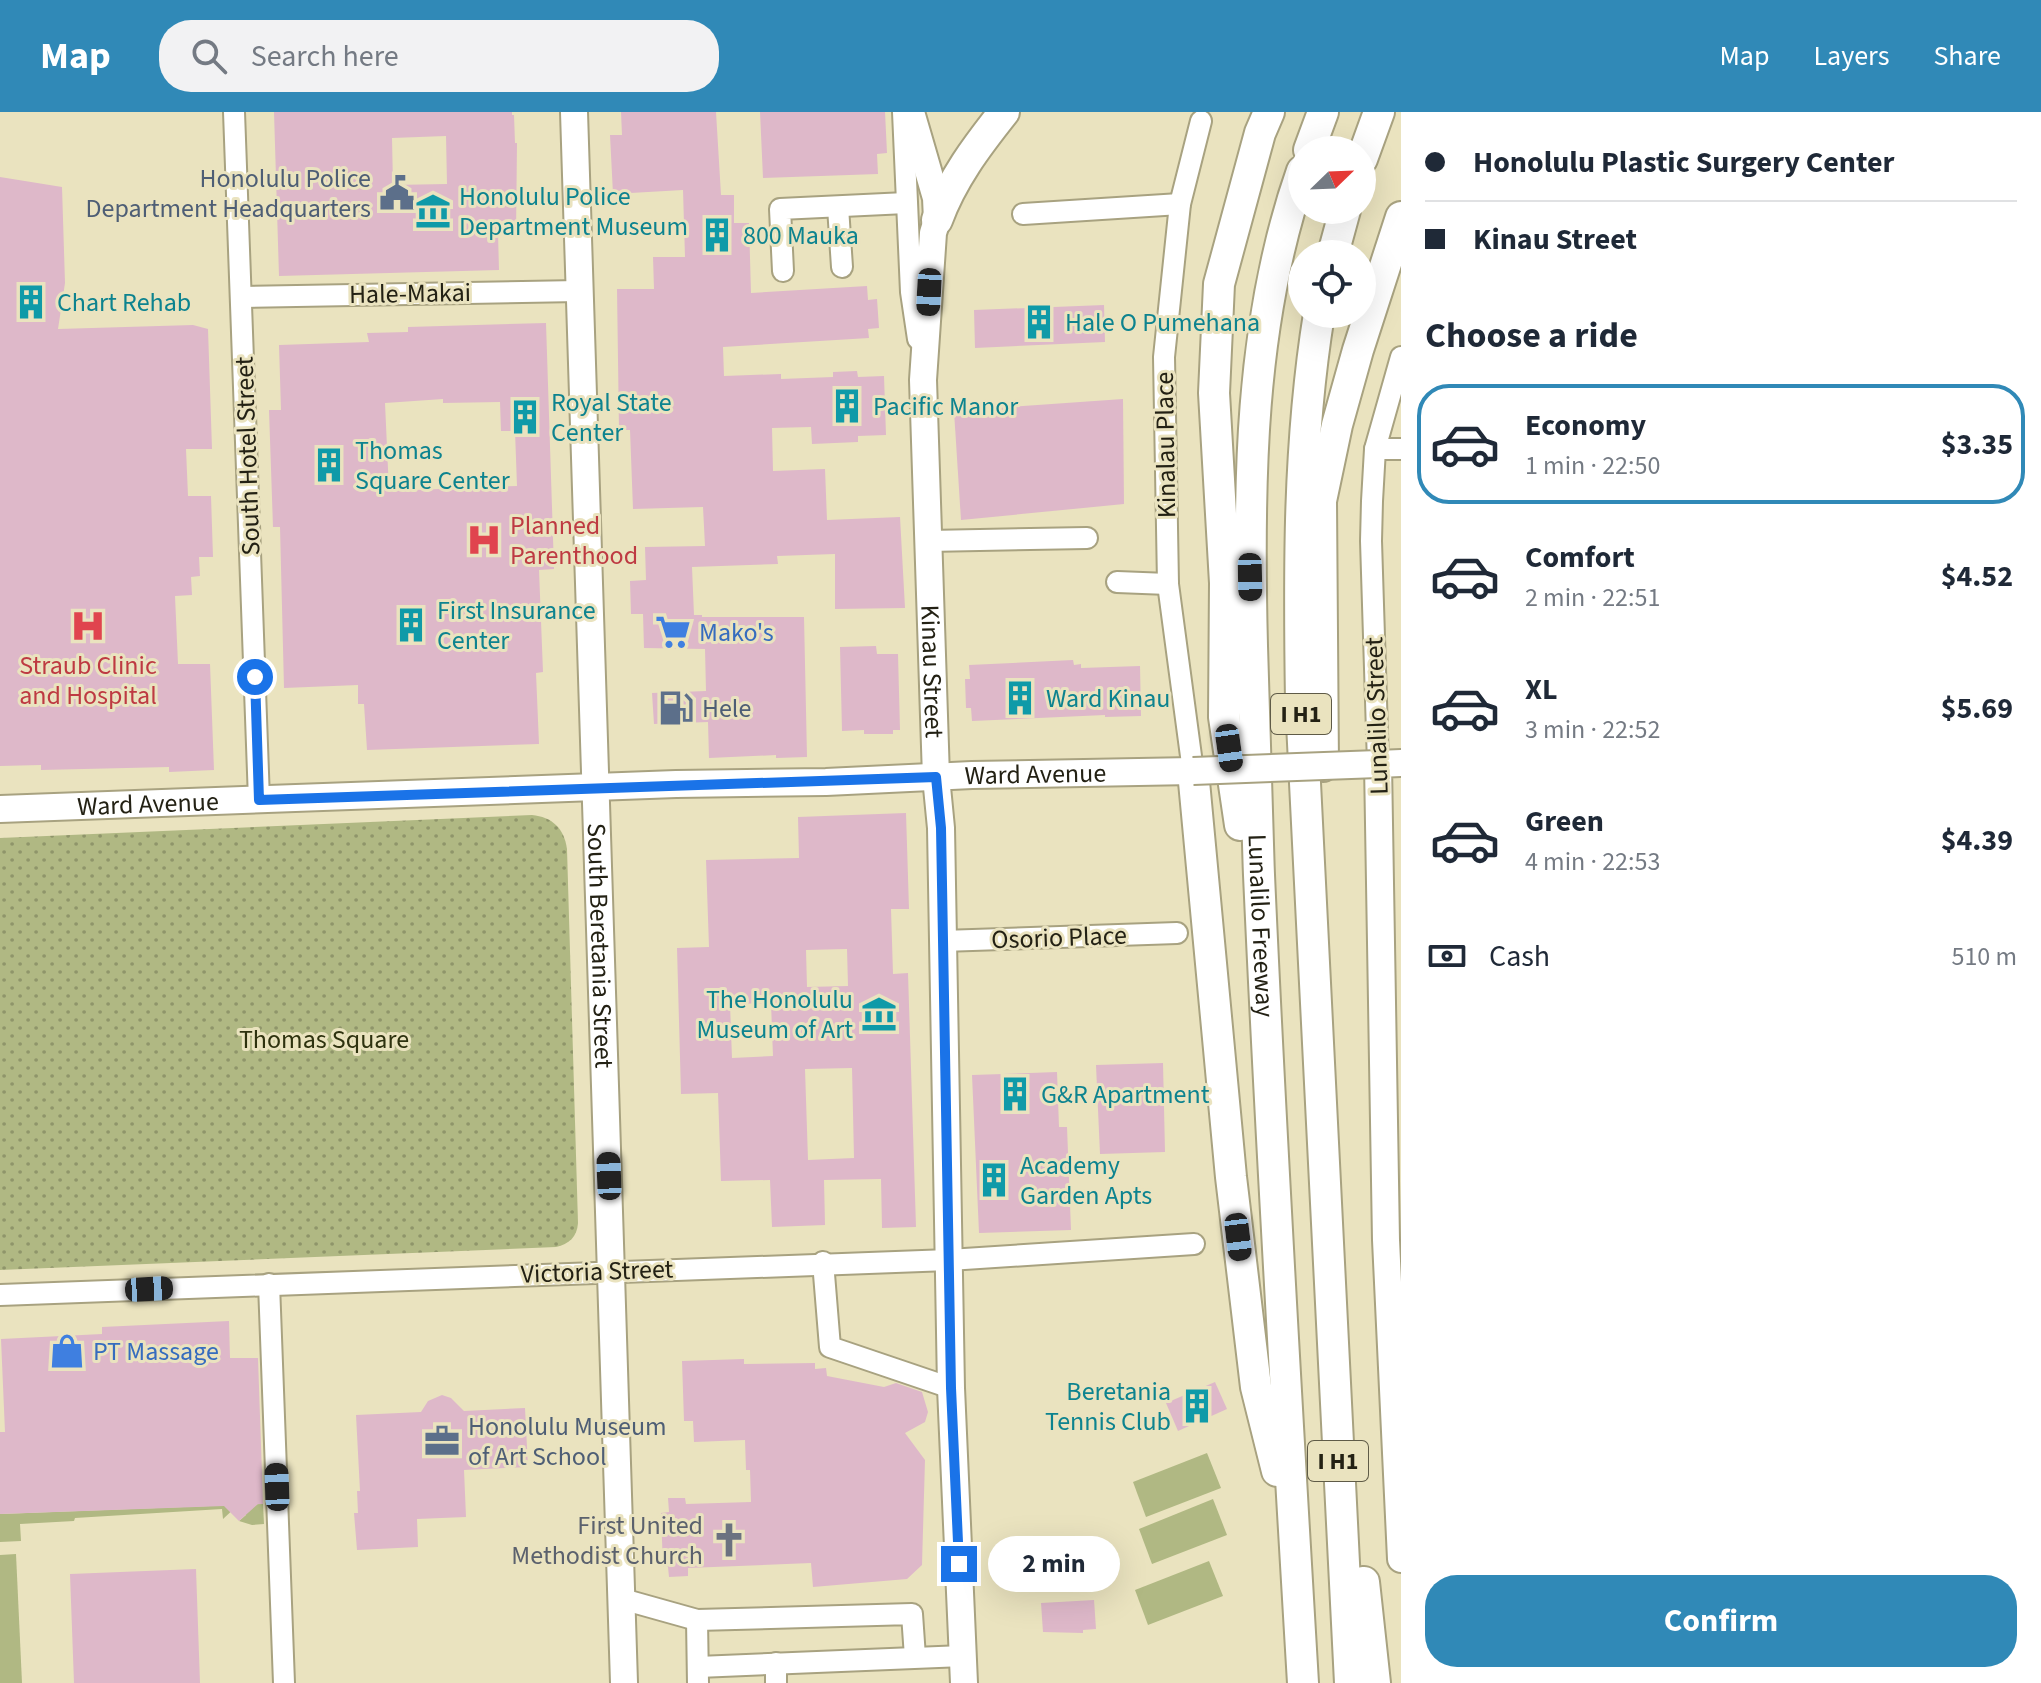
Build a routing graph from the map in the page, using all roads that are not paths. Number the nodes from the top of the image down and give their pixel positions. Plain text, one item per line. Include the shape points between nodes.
1 (234, 112) edge
2 (574, 112) edge
3 (903, 112) edge
4 (911, 112) edge
5 (1004, 112) edge
6 (1269, 112) edge
7 (1323, 112) edge
8 (1379, 112) edge
9 (1201, 121) dead end
10 (1314, 136) edge
11 (1370, 136) edge
12 (906, 203) junction
13 (1180, 204) junction
14 (838, 207) junction
15 (1023, 214) dead end
16 (1401, 217) edge
17 (937, 220) junction
18 (1288, 224) edge
19 (842, 267) dead end
20 (783, 271) dead end
21 (579, 291) junction
22 (241, 297) junction
23 (1317, 328) edge
24 (1401, 360) edge
25 (923, 380) junction
26 (1375, 449) junction
27 (1401, 449) edge
28 (1087, 538) dead end
29 (928, 541) junction
30 (1117, 582) dead end
31 (1168, 584) junction
32 (1389, 764) edge
33 (1193, 771) junction
34 (936, 777) junction
35 (596, 787) junction
36 (259, 800) junction
37 (0, 809) edge
38 (1177, 933) dead end
39 (942, 941) junction
40 (1264, 999) junction
41 (1320, 1116) junction
42 (1326, 1239) junction
43 (1394, 1240) edge
44 (1194, 1244) dead end
45 (949, 1260) junction
46 (823, 1262) junction
47 (612, 1270) junction
48 (269, 1284) junction
49 (0, 1295) edge
50 (1396, 1357) edge
51 (951, 1388) junction
52 (1295, 1541) junction
53 (1401, 1559) edge
54 (622, 1599) junction
55 (697, 1620) junction
56 (963, 1656) junction
57 (915, 1657) junction
58 (776, 1673) edge
59 (698, 1675) edge
60 (284, 1683) edge
61 (624, 1683) edge
62 (964, 1683) edge
63 (1303, 1683) edge
64 (1350, 1683) edge
65 (1375, 1683) edge

1 - 22 street, South Hotel Street
2 - 21 main road, South Beretania Street
3 - 12 street, Kinau Street
4 - 17 main road, Kinau Street via 936,198
5 - 17 highway via 948,190
6 - 40 highway via 1219,284 1214,393 1225,583 1224,717
7 - 10 highway
8 - 11 highway
9 - 13 street, Kinalau Place
12 - 14 street
12 - 25 street, Kinau Street
13 - 15 street
13 - 31 street, Kinalau Place via 1164,357
14 - 19 street
14 - 20 street via 780,209
16 - 41 highway via 1358,350 1321,501
17 - 25 main road, Kinau Street
18 - 40 highway, Lunalilo Freeway / I H1 via 1269,300 1254,421 1249,548
21 - 22 street, Hale-Makai
21 - 35 main road, South Beretania Street
22 - 36 street, South Hotel Street
23 - 41 highway, Lunalilo Freeway / I H1 via 1302,453 1299,572
24 - 26 street, Lunalilo Street
25 - 29 main road, Kinau Street
26 - 27 street
26 - 32 street, Lunalilo Street via 1371,541
28 - 29 street
29 - 34 main road, Kinau Street
30 - 31 street
31 - 33 street, Kinalau Place
32 - 33 main road, Ward Avenue, bridge
32 - 43 main road, Lunalilo Street
33 - 34 main road, Ward Avenue
33 - 52 highway via 1256,1387
34 - 35 main road, Ward Avenue
34 - 39 main road, Kinau Street
35 - 36 main road, Ward Avenue
35 - 47 main road, South Beretania Street
36 - 37 main road, Ward Avenue
38 - 39 street, Osorio Place
39 - 45 main road, Kinau Street
40 - 52 highway, Lunalilo Freeway / I H1
41 - 42 highway, Lunalilo Freeway / I H1
42 - 64 highway, Lunalilo Freeway / I H1
42 - 65 highway
43 - 50 main road, Lunalilo Street
44 - 45 street, Victoria Street
45 - 46 street, Victoria Street
45 - 51 main road, Kinau Street
46 - 47 street, Victoria Street
46 - 51 street via 830,1347
47 - 48 street, Victoria Street
47 - 54 main road, South Beretania Street
48 - 49 street, Victoria Street
48 - 60 street
50 - 53 main road, Lunalilo Street
51 - 56 main road, Kinau Street
52 - 63 highway, Lunalilo Freeway / I H1
54 - 55 street
54 - 61 main road, South Beretania Street
55 - 57 street via 912,1614
55 - 59 street
56 - 57 street
56 - 62 main road, Kinau Street
57 - 58 street
58 - 59 street

